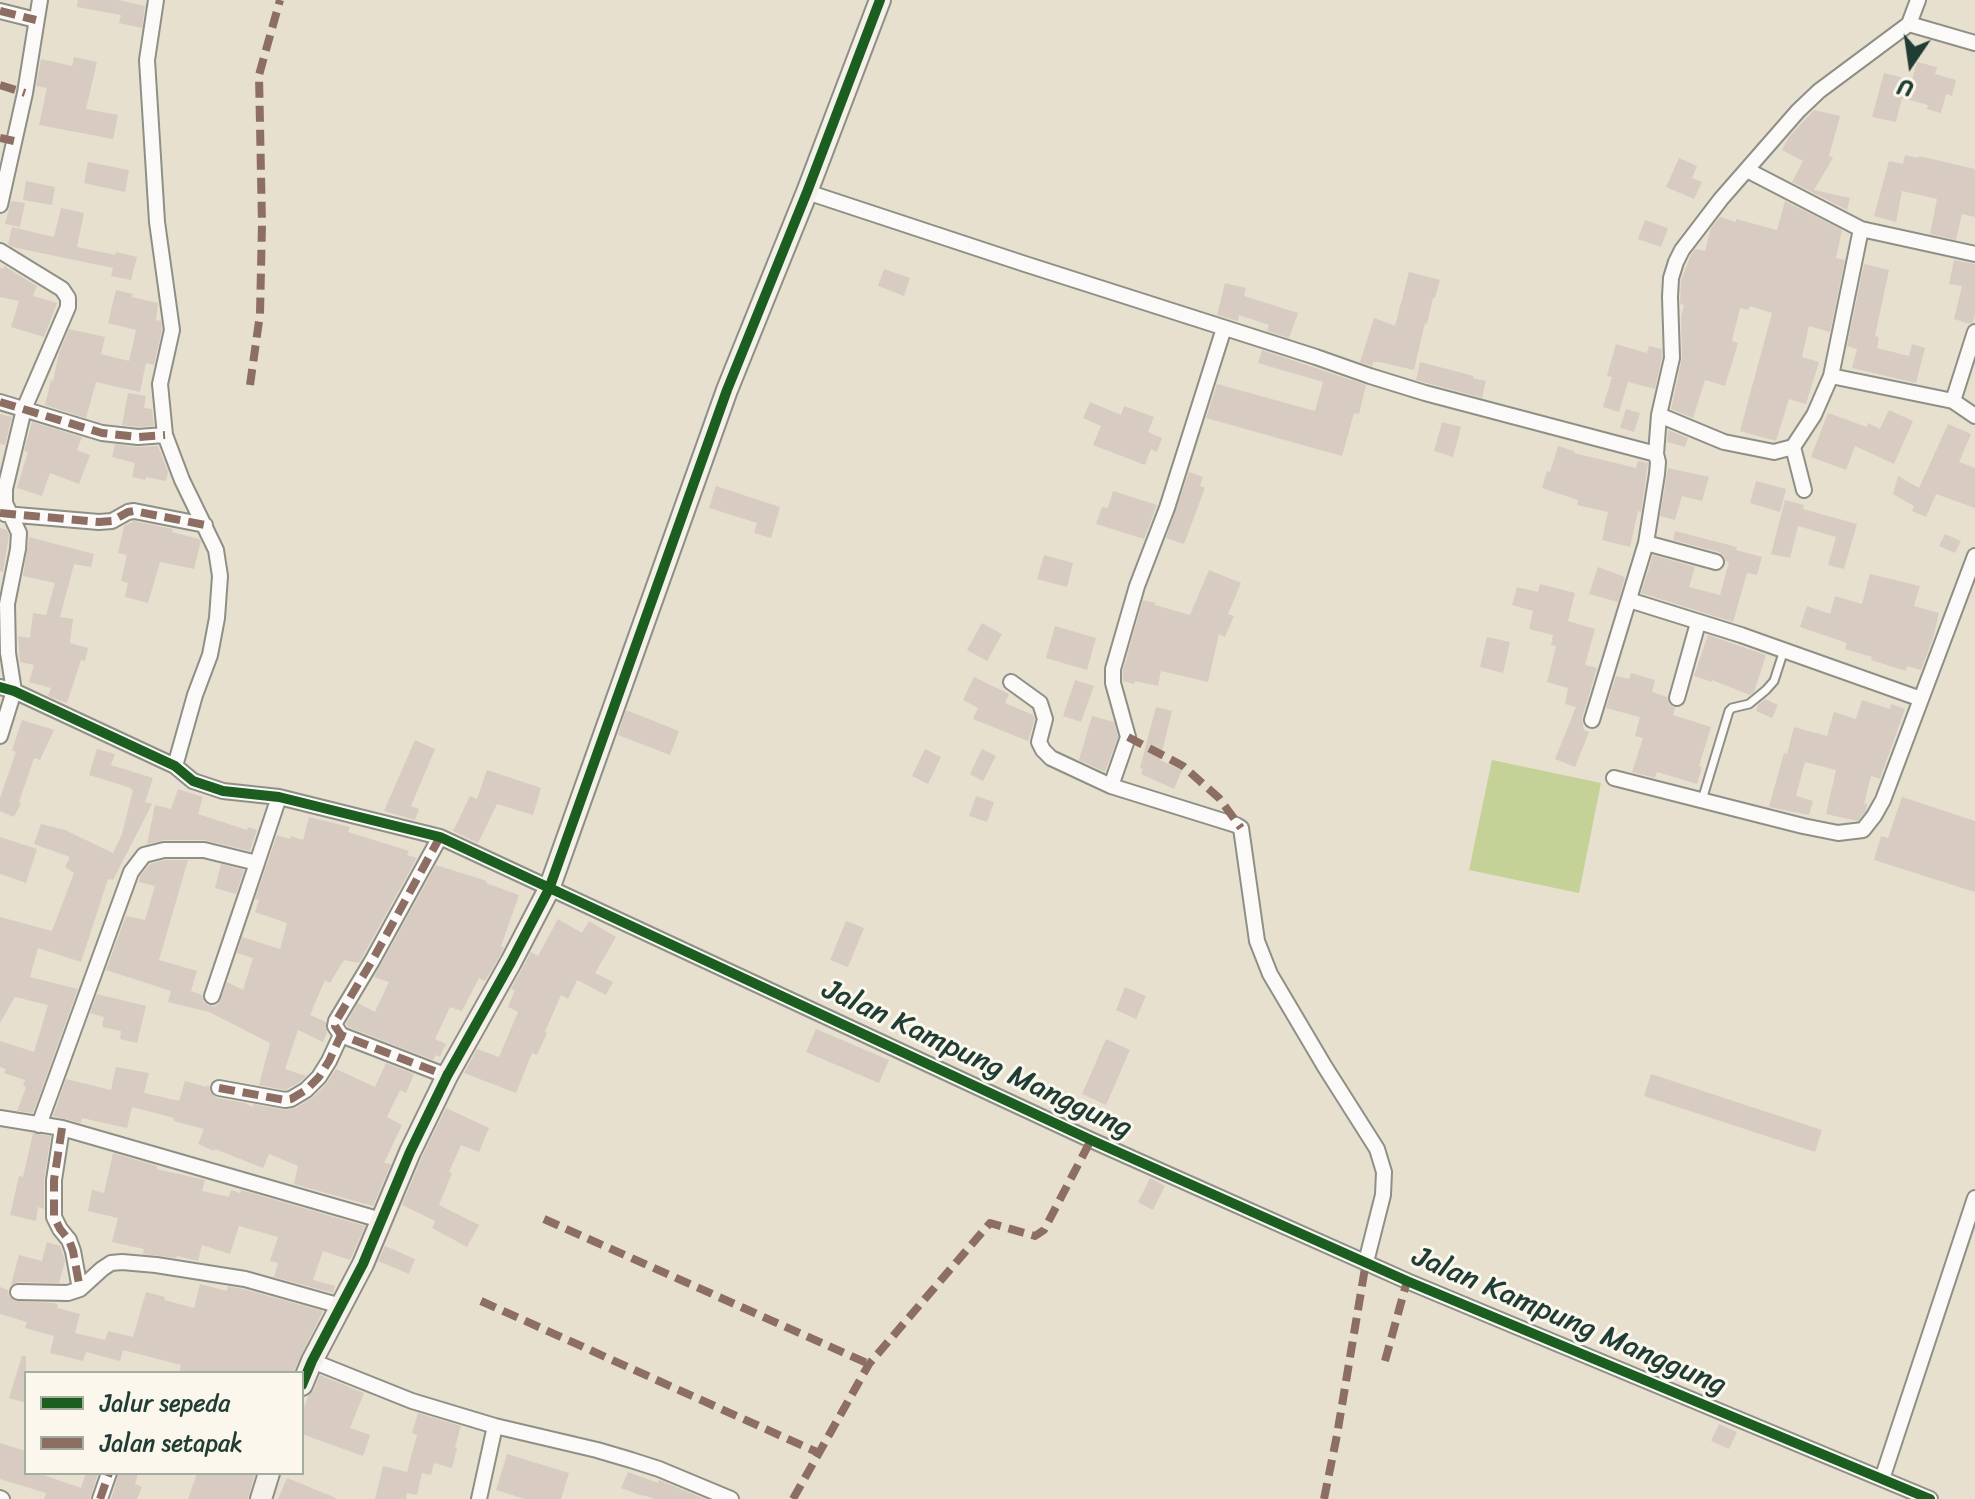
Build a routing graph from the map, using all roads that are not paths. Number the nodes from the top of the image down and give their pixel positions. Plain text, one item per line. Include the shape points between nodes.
1 (40, 0) edge
2 (156, 0) edge
3 (880, 0) edge
4 (1918, 0) edge
5 (0, 11) edge
6 (36, 20) junction
7 (1909, 24) junction
8 (1975, 43) edge
9 (7, 140) edge
10 (1747, 170) junction
11 (807, 192) junction
12 (0, 205) edge
13 (1861, 229) junction
14 (0, 251) edge
15 (1975, 254) edge
16 (1224, 328) junction
17 (1975, 332) edge
18 (1831, 376) junction
19 (1953, 401) junction
20 (0, 402) edge
21 (24, 409) junction
22 (1659, 415) junction
23 (1975, 416) edge
24 (165, 435) junction
25 (1793, 447) junction
26 (1656, 454) junction
27 (1804, 490) dead end
28 (5, 514) edge
29 (205, 525) junction
30 (1646, 543) junction
31 (1975, 556) edge
32 (1716, 562) dead end
33 (1629, 600) junction
34 (1698, 623) junction
35 (1784, 650) junction
36 (1011, 682) dead end
37 (7, 689) edge
38 (1677, 698) dead end
39 (1921, 699) junction
40 (1592, 720) dead end
41 (0, 736) edge
42 (175, 766) junction
43 (1614, 778) dead end
44 (1111, 786) junction
45 (279, 797) junction
46 (1702, 800) junction
47 (440, 837) junction
48 (257, 863) junction
49 (549, 889) junction
50 (212, 996) dead end
51 (341, 1035) junction
52 (447, 1076) junction
53 (219, 1088) dead end
54 (0, 1118) edge
55 (39, 1125) junction
56 (62, 1128) junction
57 (1975, 1198) edge
58 (381, 1220) junction
59 (1366, 1262) junction
60 (80, 1289) junction
61 (18, 1292) dead end
62 (341, 1306) junction
63 (312, 1361) junction
64 (304, 1380) edge
65 (495, 1426) junction
66 (108, 1475) edge
67 (268, 1475) edge
68 (1882, 1479) junction
69 (100, 1499) edge
70 (261, 1499) edge
71 (479, 1499) edge
72 (731, 1499) edge
73 (1930, 1499) edge

1 - 6 street
2 - 24 street via 147,60 157,222 172,330 160,384
3 - 11 street
4 - 7 street
5 - 6 street
6 - 9 street via 25,93
7 - 8 street
7 - 10 street via 1819,91
9 - 12 street
10 - 13 street
10 - 22 street via 1676,262 1670,297 1672,358
11 - 16 street
11 - 49 street via 727,390
13 - 15 street
13 - 18 street
14 - 21 street via 68,298
16 - 26 street via 1425,393
16 - 44 street via 1113,669 1128,737
17 - 19 street
18 - 19 street
18 - 25 street
19 - 23 street
20 - 21 street
21 - 24 street via 102,433
21 - 28 street via 5,489
22 - 25 street via 1724,442 1774,452
22 - 26 street
24 - 29 street
25 - 27 street
26 - 30 street
28 - 29 street via 108,522 134,511
28 - 37 street via 19,533 7,604
29 - 42 street via 220,576 217,618
30 - 32 street
30 - 33 street
31 - 39 street
33 - 34 street
33 - 40 street
34 - 35 street
34 - 38 street
35 - 39 street
35 - 46 lane via 1766,690 1729,711
36 - 44 street via 1040,703 1043,750
37 - 41 street
37 - 42 street, Jalan Kampung Manggung
39 - 46 street via 1883,800 1863,830 1838,833
42 - 45 street, Jalan Kampung Manggung via 193,781 223,791
43 - 46 street
44 - 59 street via 1241,828 1257,941 1270,974 1377,1149 1384,1172
45 - 47 street, Jalan Kampung Manggung
45 - 48 street
47 - 49 street, Jalan Kampung Manggung
47 - 51 street via 336,1021
48 - 50 street
48 - 55 street via 204,850 144,855 131,872
49 - 52 street
49 - 59 street, Jalan Kampung Manggung
51 - 52 street
51 - 53 street via 319,1077 291,1099
52 - 58 street
54 - 55 street
55 - 56 street
56 - 58 street
56 - 60 street via 54,1217 73,1251
57 - 68 street
58 - 62 street
59 - 68 street, Jalan Kampung Manggung
60 - 61 street
60 - 62 street via 111,1263 122,1262 245,1279
62 - 63 street
63 - 64 street
63 - 65 street via 412,1401
65 - 71 street
65 - 72 street via 631,1460
66 - 69 street
67 - 70 street
68 - 73 street, Jalan Kampung Manggung

